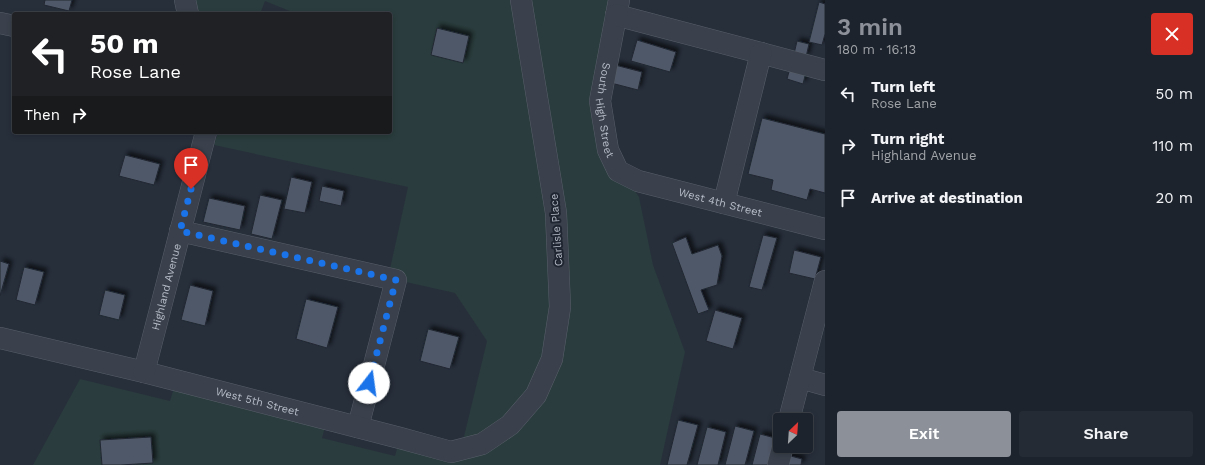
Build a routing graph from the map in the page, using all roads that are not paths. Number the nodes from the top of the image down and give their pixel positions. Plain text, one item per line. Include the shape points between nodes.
1 (185, 0) edge
2 (522, 0) edge
3 (617, 8) edge
4 (188, 12) edge
5 (0, 23) edge
6 (12, 26) edge
7 (761, 53) junction
8 (825, 70) edge
9 (205, 134) edge
10 (618, 171) joint
11 (724, 203) junction
12 (825, 229) edge
13 (180, 231) junction
14 (825, 282) edge
15 (0, 338) edge
16 (144, 372) junction
17 (800, 378) junction
18 (825, 385) edge
19 (791, 413) edge
20 (510, 425) joint
21 (358, 428) junction
22 (781, 453) edge
23 (778, 465) edge

1 - 4 street
2 - 20 street, Carlisle Place via 556,213 560,307 552,359 536,395
3 - 7 street
3 - 10 street, South High Street via 600,101 608,150
5 - 6 street
7 - 8 street
7 - 11 street
9 - 13 street, Highland Avenue
10 - 11 street, West 4th Street via 638,181
11 - 12 street, West 4th Street
13 - 16 street, Highland Avenue
13 - 21 street via 396,280
14 - 17 street
15 - 16 street, West 5th Street
16 - 21 street, West 5th Street
17 - 18 street
17 - 19 street
20 - 21 street, West 5th Street via 482,444 451,452
22 - 23 street

